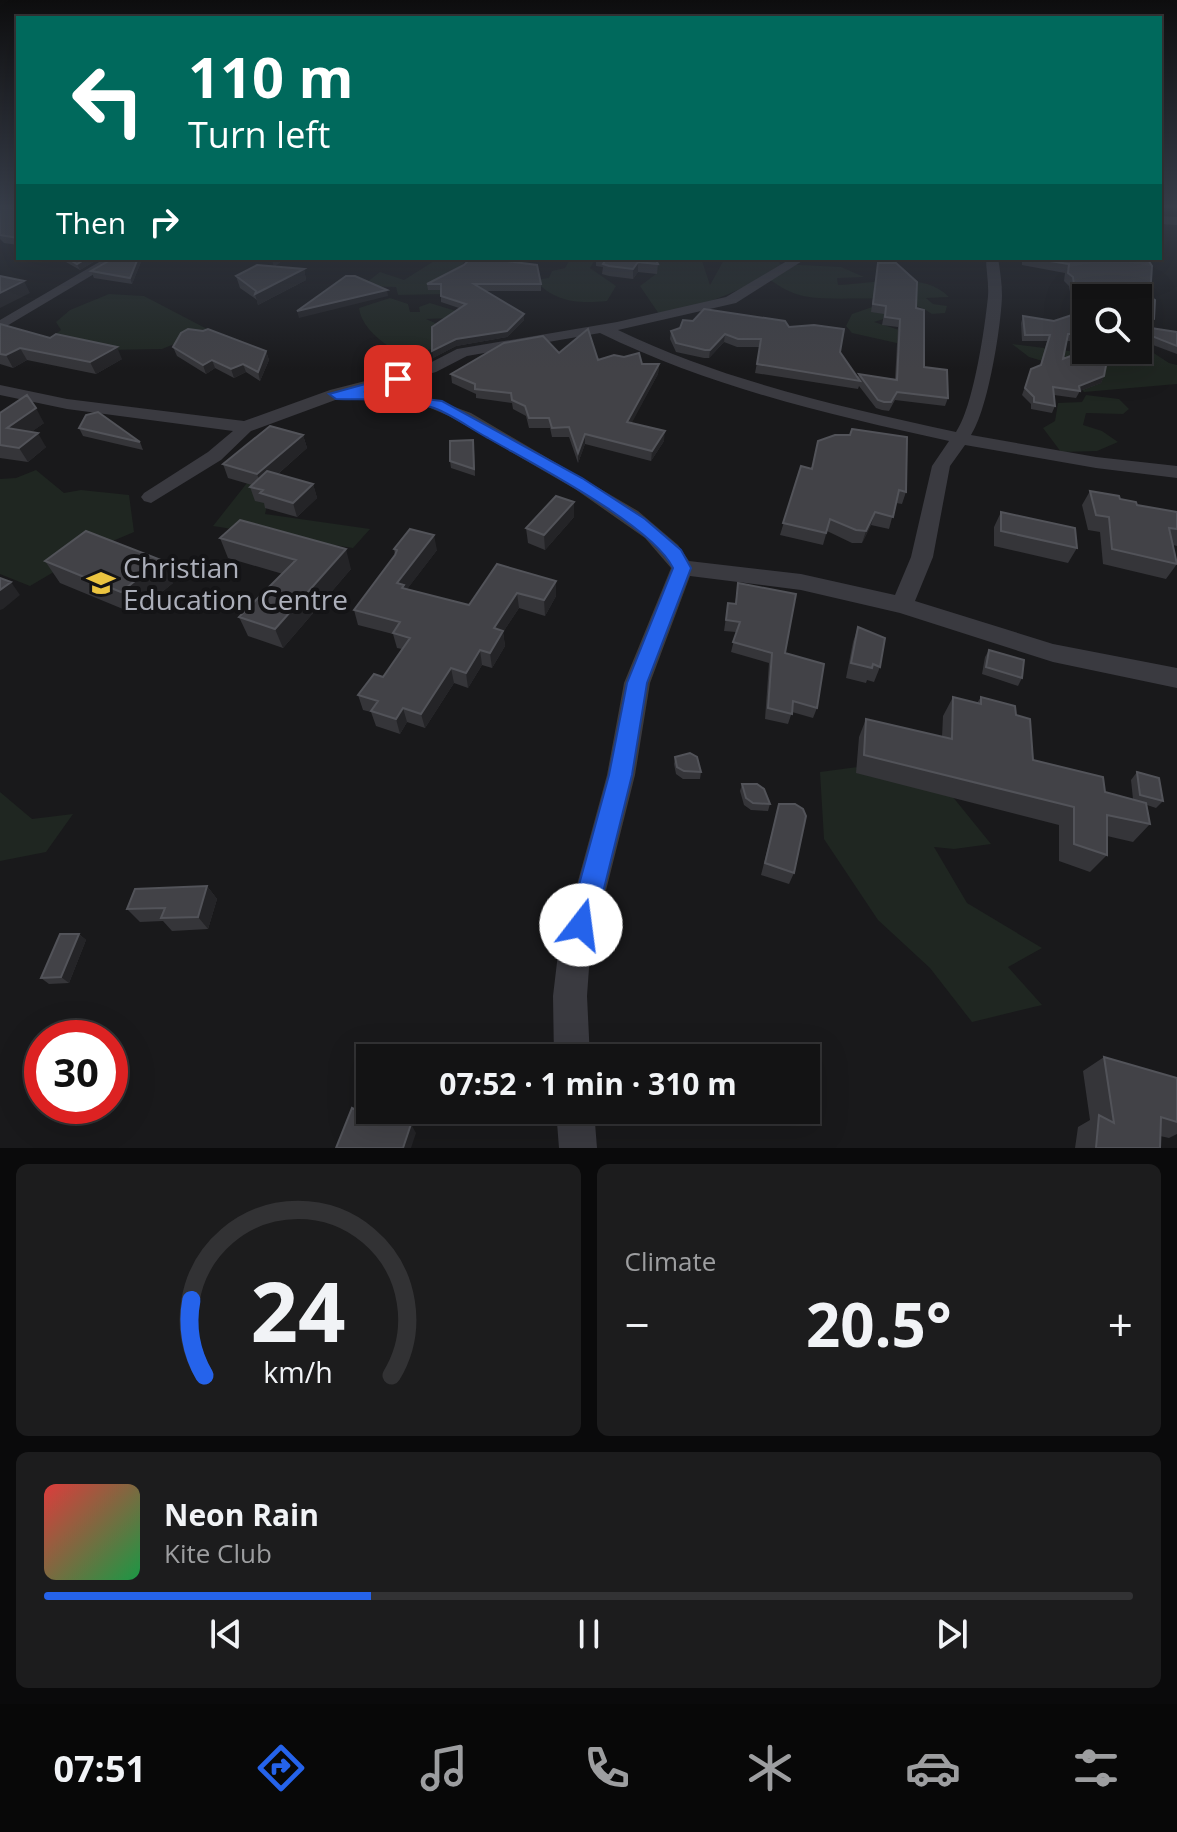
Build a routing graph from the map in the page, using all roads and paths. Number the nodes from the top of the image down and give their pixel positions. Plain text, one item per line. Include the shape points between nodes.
1 (109, 262) edge
2 (795, 262) edge
3 (992, 262) edge
4 (0, 326) edge
5 (603, 329) junction
6 (0, 390) edge
7 (336, 394) junction
8 (245, 427) junction
9 (958, 439) junction
10 (1177, 472) edge
11 (151, 497) dead end
12 (682, 568) junction
13 (902, 605) junction
14 (1177, 678) edge
15 (572, 1044) edge
16 (576, 1124) edge
17 (578, 1148) edge

1 - 4 street
2 - 5 street via 731,300
3 - 9 street via 995,295 978,397 972,421
5 - 7 street via 463,352 420,372
5 - 9 street via 638,347 779,395
6 - 8 street
7 - 8 street
7 - 12 street via 437,404 487,429 614,506 667,547
8 - 11 street
9 - 10 street via 1095,464
9 - 13 street via 941,466 922,557
12 - 13 street via 801,582
12 - 15 street via 637,683 621,775 574,954
13 - 14 street via 1053,653
16 - 17 street

